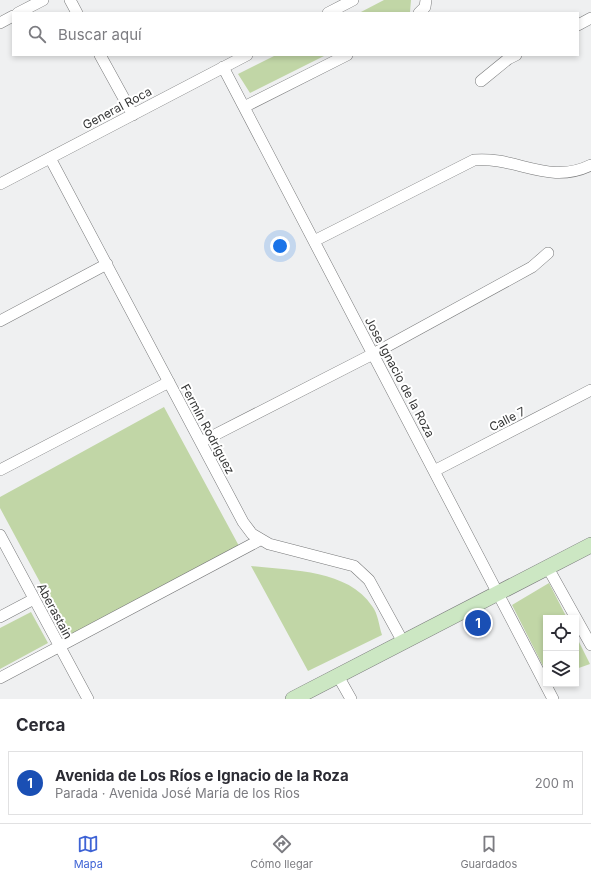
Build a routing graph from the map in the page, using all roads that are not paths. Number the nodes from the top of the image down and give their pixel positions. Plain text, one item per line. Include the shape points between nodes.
1 (43, 0) edge
2 (70, 0) edge
3 (353, 0) edge
4 (426, 0) edge
5 (20, 12) edge
6 (76, 12) edge
7 (330, 12) edge
8 (420, 12) edge
9 (12, 17) edge
10 (591, 18) edge
11 (0, 23) edge
12 (579, 24) edge
13 (101, 56) edge
14 (245, 56) edge
15 (345, 56) edge
16 (514, 56) edge
17 (223, 67) junction
18 (482, 81) dead end
19 (244, 107) junction
20 (133, 115) junction
21 (50, 158) junction
22 (591, 165) edge
23 (0, 184) edge
24 (314, 241) junction
25 (548, 253) dead end
26 (107, 264) junction
27 (0, 322) edge
28 (373, 354) junction
29 (169, 382) junction
30 (591, 390) edge
31 (201, 442) junction
32 (0, 470) edge
33 (434, 471) junction
34 (0, 535) edge
35 (260, 540) junction
36 (591, 546) edge
37 (548, 568) junction
38 (498, 593) junction
39 (34, 599) junction
40 (0, 617) edge
41 (403, 642) junction
42 (591, 645) edge
43 (60, 647) junction
44 (338, 676) junction
45 (0, 678) edge
46 (88, 699) edge
47 (293, 699) edge
48 (351, 699) edge
49 (553, 699) edge

1 - 5 street
2 - 6 street
3 - 7 street
4 - 8 street via 425,7
9 - 11 street
10 - 12 street
13 - 20 street
14 - 17 street, General Roca
15 - 19 street
16 - 18 street
17 - 19 street, Jose Ignacio de la Roza
17 - 20 street, General Roca
19 - 24 street, Jose Ignacio de la Roza
20 - 21 street, General Roca
21 - 23 street, General Roca
21 - 26 street, Fermín Rodríguez
22 - 24 street via 581,170 557,174 488,159 474,160
24 - 28 street, Jose Ignacio de la Roza
25 - 28 street via 532,267
26 - 27 street
26 - 29 street, Fermín Rodríguez
28 - 31 street
28 - 33 street, Jose Ignacio de la Roza
29 - 31 street, Fermín Rodríguez
29 - 32 street
30 - 33 street, Calle 7
31 - 35 street, Fermín Rodríguez via 243,522
33 - 38 street, Jose Ignacio de la Roza
34 - 39 street, Aberastain
35 - 41 street, Fermín Rodríguez via 354,566 369,580
35 - 43 street
36 - 37 street
37 - 38 street
37 - 42 street
38 - 41 street
38 - 49 street, Jose Ignacio de la Roza
39 - 40 street
39 - 43 street, Aberastain
41 - 44 street
43 - 45 street
43 - 46 street, Aberastain
44 - 47 street
44 - 48 street

